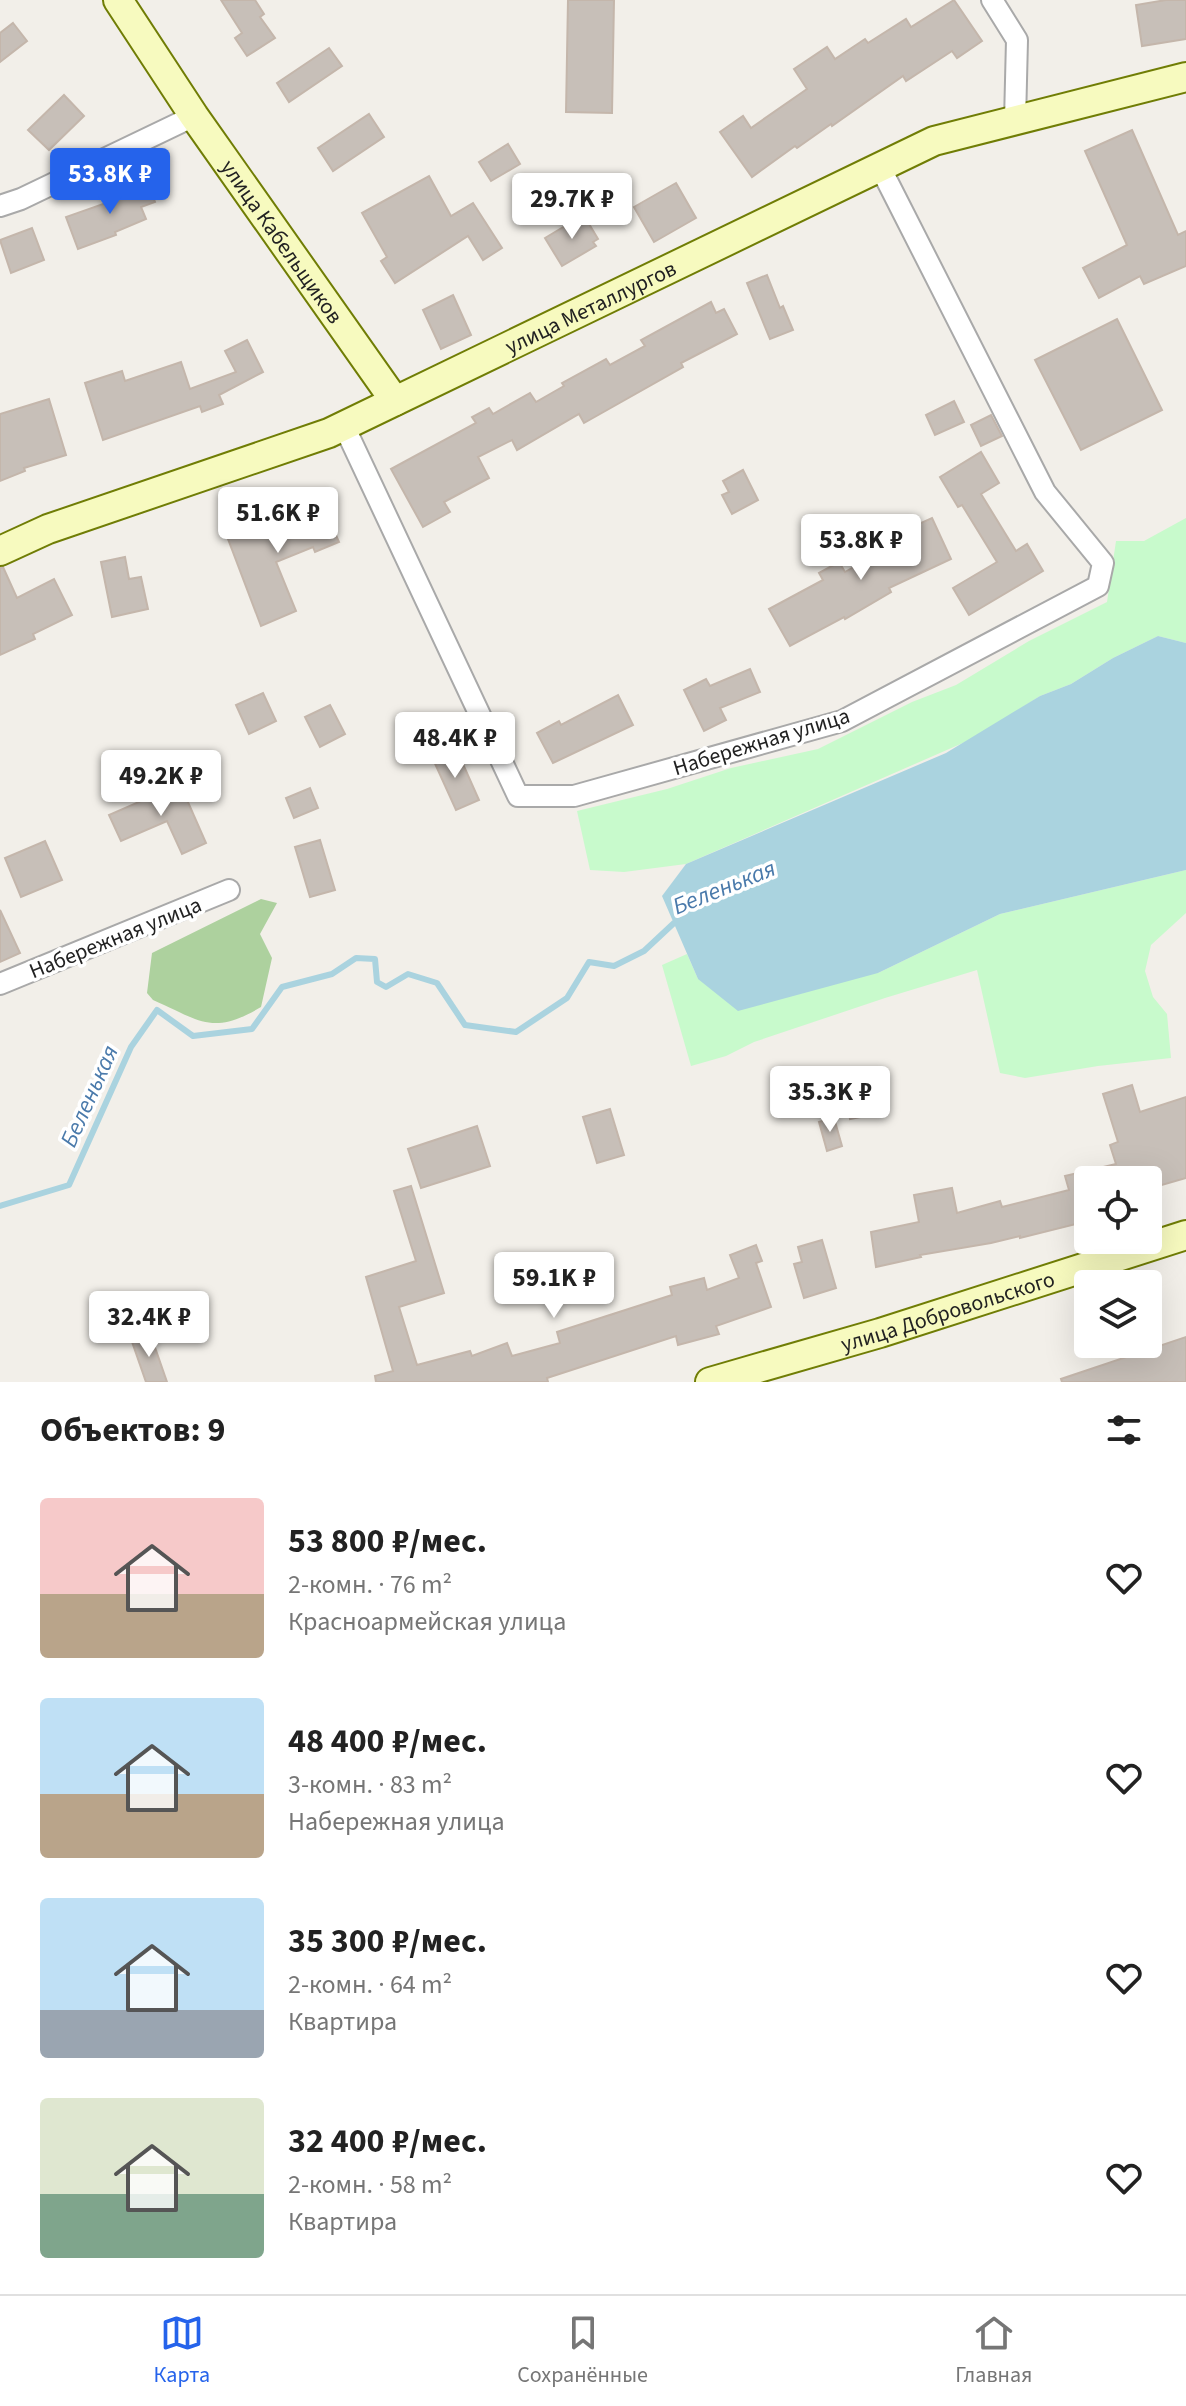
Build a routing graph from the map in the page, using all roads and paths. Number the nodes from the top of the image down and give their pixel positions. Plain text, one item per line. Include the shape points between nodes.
1 (118, 0) edge
2 (992, 0) edge
3 (1186, 77) edge
4 (194, 116) junction
5 (1015, 121) junction
6 (880, 167) junction
7 (0, 206) edge
8 (395, 401) junction
9 (344, 426) junction
10 (0, 551) edge
11 (229, 890) dead end
12 (0, 984) edge
13 (1186, 1235) edge
14 (710, 1382) edge

1 - 4 main road, улица Кабельщиков
2 - 5 street via 1017,40
3 - 5 main road, улица Металлургов
4 - 7 street
4 - 8 main road, улица Кабельщиков
5 - 6 main road, улица Металлургов via 934,141
6 - 8 main road, улица Металлургов
6 - 9 street, Набережная улица via 1045,492 1103,563 1098,586 842,721 574,796 518,796
8 - 9 main road, улица Металлургов
9 - 10 main road, улица Металлургов via 48,529
11 - 12 street, Набережная улица
13 - 14 main road, улица Добровольского

